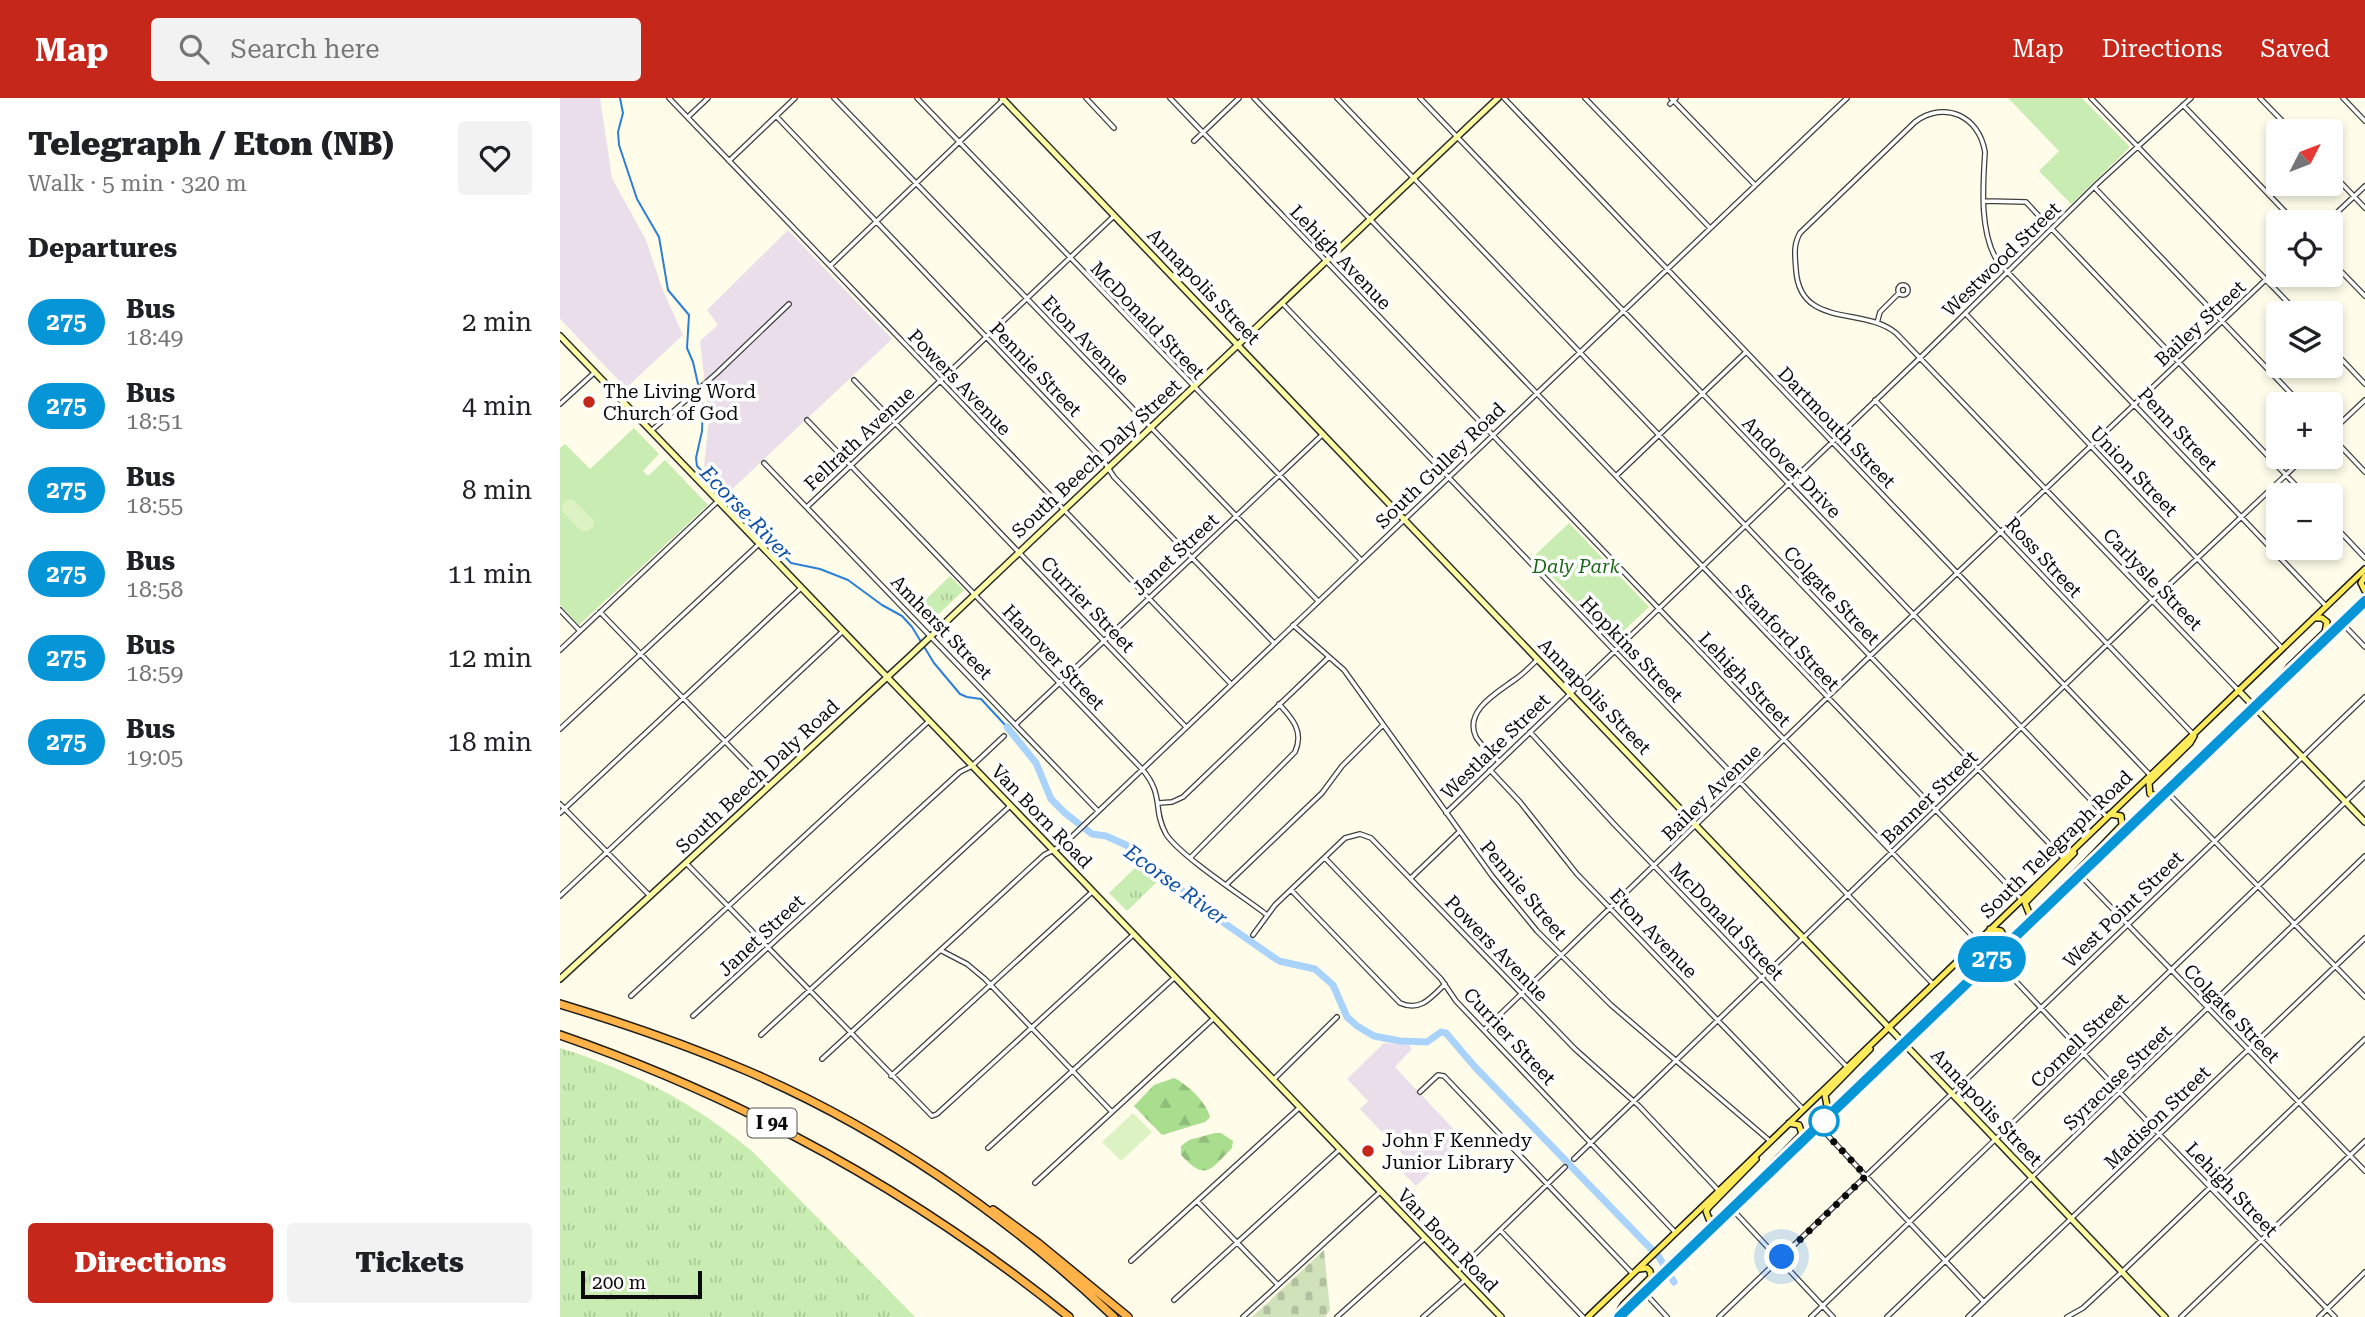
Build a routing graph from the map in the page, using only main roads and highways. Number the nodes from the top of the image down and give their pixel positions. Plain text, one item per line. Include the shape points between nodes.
1 (2365, 569) edge
2 (2365, 576) edge
3 (2365, 591) edge
4 (2365, 601) edge
5 (2314, 618) junction
6 (2275, 687) junction
7 (2198, 728) junction
8 (2160, 797) junction
9 (2108, 815) junction
10 (2082, 841) junction
11 (2064, 889) junction
12 (2038, 915) junction
13 (1990, 929) junction
14 (1946, 1003) junction
15 (560, 1004) edge
16 (560, 1035) edge
17 (1878, 1038) junction
18 (1838, 1107) junction
19 (1789, 1123) junction
20 (1763, 1148) junction
21 (1750, 1192) junction
22 (979, 1205) junction
23 (1720, 1221) junction
24 (1639, 1269) junction
25 (1020, 1278) junction
26 (1062, 1317) edge
27 (1069, 1317) edge
28 (1114, 1317) edge
29 (1128, 1317) edge
30 (1586, 1317) edge
31 (1617, 1317) edge

1 - 5 main road, South Telegraph Road
2 - 3 main road via 2361,583
4 - 6 main road, South Telegraph Road
5 - 6 main road via 2327,622 2325,632
5 - 7 main road, South Telegraph Road
6 - 8 main road, South Telegraph Road
7 - 8 main road via 2190,743 2149,783 2150,794
7 - 9 main road, South Telegraph Road
8 - 11 main road, South Telegraph Road
9 - 10 main road, South Telegraph Road
9 - 11 main road via 2116,814 2122,825
10 - 12 main road via 2025,903 2029,914
10 - 13 main road, South Telegraph Road
11 - 12 main road, South Telegraph Road
12 - 14 main road, South Telegraph Road
13 - 14 main road via 2003,933 2002,942
13 - 17 main road, South Telegraph Road
14 - 18 main road, South Telegraph Road
15 - 22 highway, I 94 via 679,1043 759,1077 882,1140
16 - 25 highway, I 94 via 656,1071 779,1127 906,1201
17 - 18 main road via 1825,1095 1827,1106
17 - 19 main road, South Telegraph Road
18 - 21 main road, South Telegraph Road
19 - 20 main road, South Telegraph Road
19 - 21 main road via 1799,1125 1802,1134 1756,1180
20 - 23 main road via 1706,1211 1709,1219
20 - 24 main road, South Telegraph Road
21 - 23 main road, South Telegraph Road
22 - 28 highway, I 94
22 - 29 highway via 1014,1224
23 - 31 main road, South Telegraph Road
24 - 30 main road, South Telegraph Road
24 - 31 main road via 1647,1268 1650,1279
25 - 26 highway
25 - 27 highway, I 94

